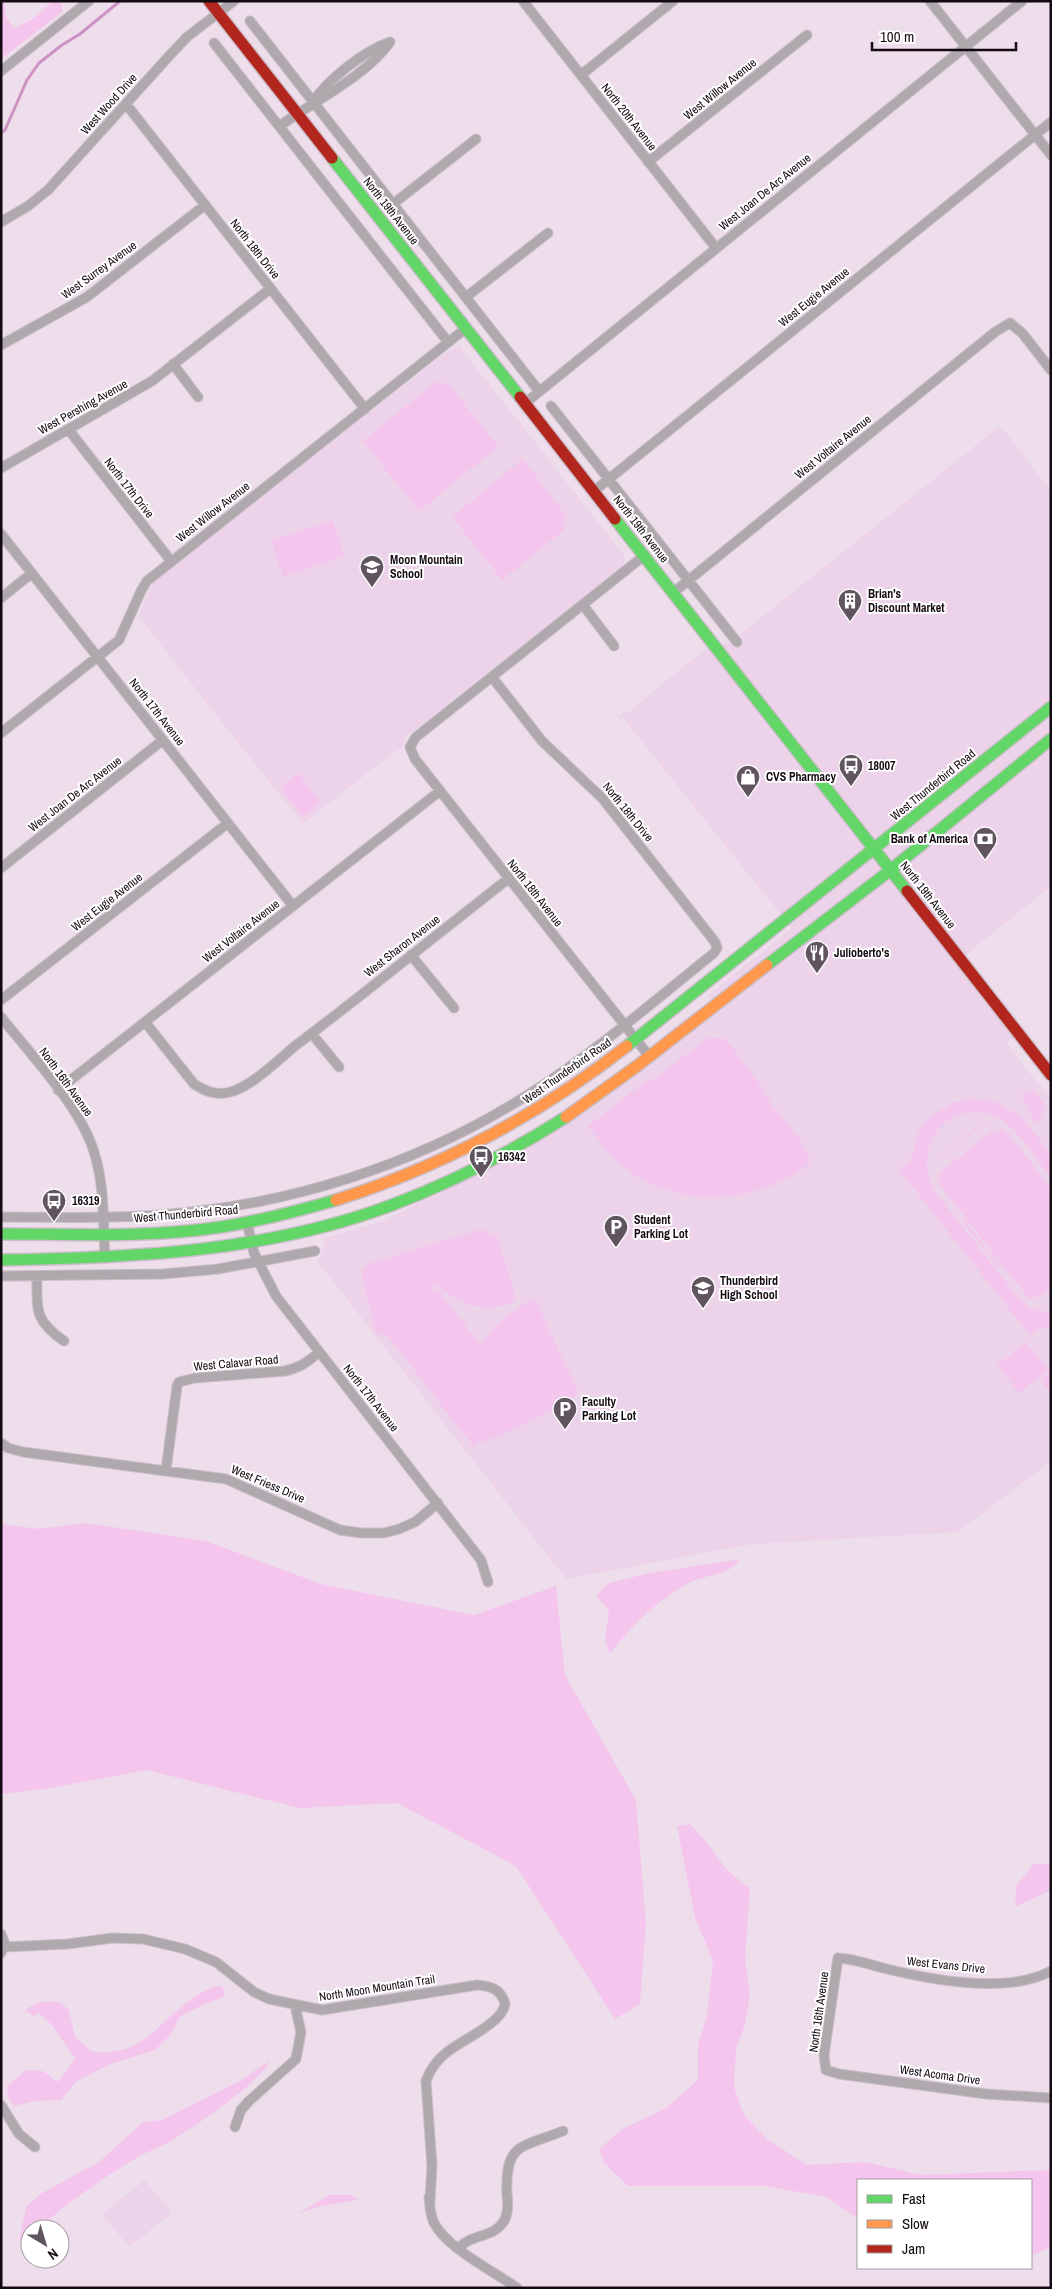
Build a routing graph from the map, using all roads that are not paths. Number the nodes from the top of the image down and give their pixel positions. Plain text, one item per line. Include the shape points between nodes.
1 (80, 1) edge
2 (89, 1) edge
3 (208, 1) edge
4 (234, 1) edge
5 (523, 1) edge
6 (674, 1) edge
7 (930, 1) edge
8 (1022, 1) edge
9 (218, 14) junction
10 (250, 21) dead end
11 (807, 34) dead end
12 (214, 43) dead end
13 (966, 47) junction
14 (1, 64) edge
15 (1, 71) edge
16 (581, 75) junction
17 (313, 102) junction
18 (126, 104) junction
19 (298, 113) junction
20 (1051, 122) edge
21 (280, 126) junction
22 (1035, 135) junction
23 (476, 139) dead end
24 (1051, 155) edge
25 (648, 162) junction
26 (393, 204) junction
27 (205, 205) junction
28 (1, 222) edge
29 (548, 233) dead end
30 (716, 248) junction
31 (270, 289) junction
32 (466, 297) junction
33 (465, 329) junction
34 (448, 342) junction
35 (1, 345) edge
36 (173, 364) junction
37 (1051, 370) edge
38 (539, 391) junction
39 (198, 397) dead end
40 (524, 404) junction
41 (551, 406) dead end
42 (365, 409) junction
43 (68, 429) junction
44 (1, 468) edge
45 (609, 479) junction
46 (594, 491) junction
47 (1, 534) edge
48 (645, 555) junction
49 (171, 562) junction
50 (32, 574) junction
51 (688, 581) junction
52 (674, 592) junction
53 (1, 598) edge
54 (582, 605) junction
55 (736, 642) dead end
56 (614, 646) dead end
57 (98, 657) junction
58 (492, 677) junction
59 (1051, 707) edge
60 (1, 734) edge
61 (1051, 739) edge
62 (163, 740) junction
63 (440, 791) junction
64 (228, 823) junction
65 (874, 850) junction
66 (1, 868) edge
67 (890, 870) junction
68 (508, 878) junction
69 (293, 906) junction
70 (717, 948) joint
71 (412, 955) junction
72 (729, 964) junction
73 (743, 983) junction
74 (1, 1000) edge
75 (454, 1008) dead end
76 (1, 1017) edge
77 (145, 1022) junction
78 (624, 1025) junction
79 (312, 1034) junction
80 (635, 1039) junction
81 (649, 1056) junction
82 (339, 1068) dead end
83 (1051, 1075) edge
84 (58, 1090) junction
85 (1, 1217) edge
86 (102, 1217) junction
87 (247, 1222) junction
88 (1, 1234) edge
89 (104, 1234) junction
90 (252, 1242) junction
91 (315, 1251) dead end
92 (105, 1258) junction
93 (1, 1260) edge
94 (259, 1262) junction
95 (1, 1276) edge
96 (37, 1276) junction
97 (64, 1341) dead end
98 (319, 1352) junction
99 (1, 1443) edge
100 (166, 1470) junction
101 (438, 1503) junction
102 (488, 1582) dead end
103 (1, 1934) edge
104 (3, 1950) edge
105 (838, 1958) joint
106 (1051, 1971) edge
107 (295, 2006) junction
108 (826, 2070) joint
109 (1051, 2098) edge
110 (1, 2105) edge
111 (235, 2127) dead end
112 (563, 2131) dead end
113 (35, 2147) dead end
114 (459, 2248) junction
115 (517, 2288) edge

1 - 14 street
2 - 15 street
3 - 9 main road, North 19th Avenue
4 - 9 street, West Wood Drive
5 - 16 street, North 20th Avenue
6 - 16 street
7 - 13 street
8 - 13 street, West Joan De Arc Avenue
9 - 18 street, West Wood Drive via 187,37
9 - 19 main road, North 19th Avenue
10 - 17 street, North 19th Avenue
11 - 25 street, West Willow Avenue
12 - 21 street
13 - 22 street
13 - 30 street, West Joan De Arc Avenue
16 - 25 street, North 20th Avenue
17 - 17 street via 327,97 358,73 381,55 390,42 373,48 321,90
17 - 19 street
17 - 26 street, North 19th Avenue
18 - 27 street, North 18th Drive
18 - 28 street, West Wood Drive via 48,190
19 - 21 street
19 - 33 main road, North 19th Avenue
20 - 22 street, West Eugie Avenue
21 - 34 street
22 - 24 street
22 - 45 street, West Eugie Avenue
23 - 26 street
25 - 30 street, North 20th Avenue
26 - 32 street, North 19th Avenue
27 - 31 street, North 18th Drive
27 - 35 street, West Surrey Avenue via 87,297
29 - 32 street
30 - 38 street, West Joan De Arc Avenue
31 - 36 street, West Pershing Avenue
31 - 42 street, North 18th Drive
32 - 38 street, North 19th Avenue
33 - 34 street, West Willow Avenue
33 - 40 main road, North 19th Avenue
34 - 42 street, West Willow Avenue
36 - 39 street
36 - 43 street, West Pershing Avenue via 133,394
37 - 51 street, West Voltaire Avenue via 1023,334 1010,323 994,332
38 - 40 street, West Joan De Arc Avenue
40 - 46 main road, North 19th Avenue
41 - 45 street, North 19th Avenue
42 - 49 street, West Willow Avenue
43 - 44 street, West Pershing Avenue
43 - 49 street, North 17th Drive
45 - 46 street, West Eugie Avenue
45 - 51 street, North 19th Avenue
46 - 48 main road, North 19th Avenue
47 - 50 street, North 17th Avenue
48 - 52 main road, North 19th Avenue
48 - 54 street
49 - 57 street, West Willow Avenue via 148,581 119,640
50 - 53 street
50 - 57 street, North 17th Avenue
51 - 52 street, West Voltaire Avenue
51 - 55 street, North 19th Avenue
52 - 65 main road, North 19th Avenue
54 - 56 street
54 - 58 street
57 - 60 street, West Willow Avenue
57 - 62 street, North 17th Avenue
58 - 63 street, North 18th Avenue via 412,742 412,756
58 - 70 street, North 18th Drive via 542,741 603,799
59 - 65 main road, West Thunderbird Road
61 - 67 main road
62 - 64 street, North 17th Avenue
62 - 66 street, West Joan De Arc Avenue
63 - 68 street, North 18th Avenue
63 - 69 street, West Voltaire Avenue
64 - 69 street, North 17th Avenue
64 - 74 street, West Eugie Avenue
65 - 67 main road, North 19th Avenue
65 - 72 main road, West Thunderbird Road
67 - 73 main road
67 - 83 main road, North 19th Avenue
68 - 71 street, West Sharon Avenue
68 - 78 street, North 18th Avenue
69 - 77 street, West Voltaire Avenue
70 - 78 street, West Thunderbird Road
71 - 75 street
71 - 79 street, West Sharon Avenue
72 - 73 main road
72 - 80 main road, West Thunderbird Road
73 - 81 main road
76 - 84 street, North 16th Avenue
77 - 79 street, West Sharon Avenue via 194,1084 218,1094 231,1092 247,1083
77 - 84 street, West Voltaire Avenue
78 - 80 street, North 18th Avenue
78 - 86 street, West Thunderbird Road via 581,1059 505,1109 440,1142 374,1169 245,1204 158,1215
79 - 82 street
80 - 81 street, North 18th Avenue
80 - 87 main road, West Thunderbird Road via 538,1109 478,1143 401,1179 314,1206
81 - 90 main road via 551,1127 459,1177 353,1218
84 - 86 street, North 16th Avenue via 78,1117 94,1152
85 - 86 street, West Thunderbird Road
86 - 89 street, North 16th Avenue
87 - 89 main road, West Thunderbird Road via 191,1230
87 - 90 street, North 17th Avenue
88 - 89 main road, West Thunderbird Road
89 - 92 street, North 16th Avenue
90 - 92 main road via 176,1253
90 - 94 street, North 17th Avenue
91 - 94 street
92 - 93 main road
94 - 96 street via 163,1274
94 - 98 street, North 17th Avenue via 276,1296
95 - 96 street
96 - 97 street via 40,1316 47,1329
98 - 100 street, West Calavar Road via 309,1361 284,1371 179,1382
98 - 101 street, North 17th Avenue
99 - 100 street, West Friess Drive via 17,1450
100 - 101 street, West Friess Drive via 226,1479 340,1530 361,1533 399,1529 415,1522
101 - 102 street, North 17th Avenue via 481,1560
103 - 104 street, North Moon Mountain Trail
104 - 107 street, North Moon Mountain Trail via 112,1938 159,1942 209,1959 254,1992
105 - 106 street, West Evans Drive via 914,1975 974,1982 1024,1980
105 - 108 street, North 16th Avenue via 824,2055
107 - 111 street via 301,2032 296,2059 249,2101 241,2110
107 - 114 street, North Moon Mountain Trail via 322,2010 477,1985 489,1986 501,1994 505,2004 500,2015 446,2052 429,2075 426,2089 433,2221 438,2230
108 - 109 street, West Acoma Drive via 986,2094
110 - 113 street via 20,2134
112 - 114 street via 511,2154 506,2174 506,2218 492,2232 465,2241
114 - 115 street, North Moon Mountain Trail

